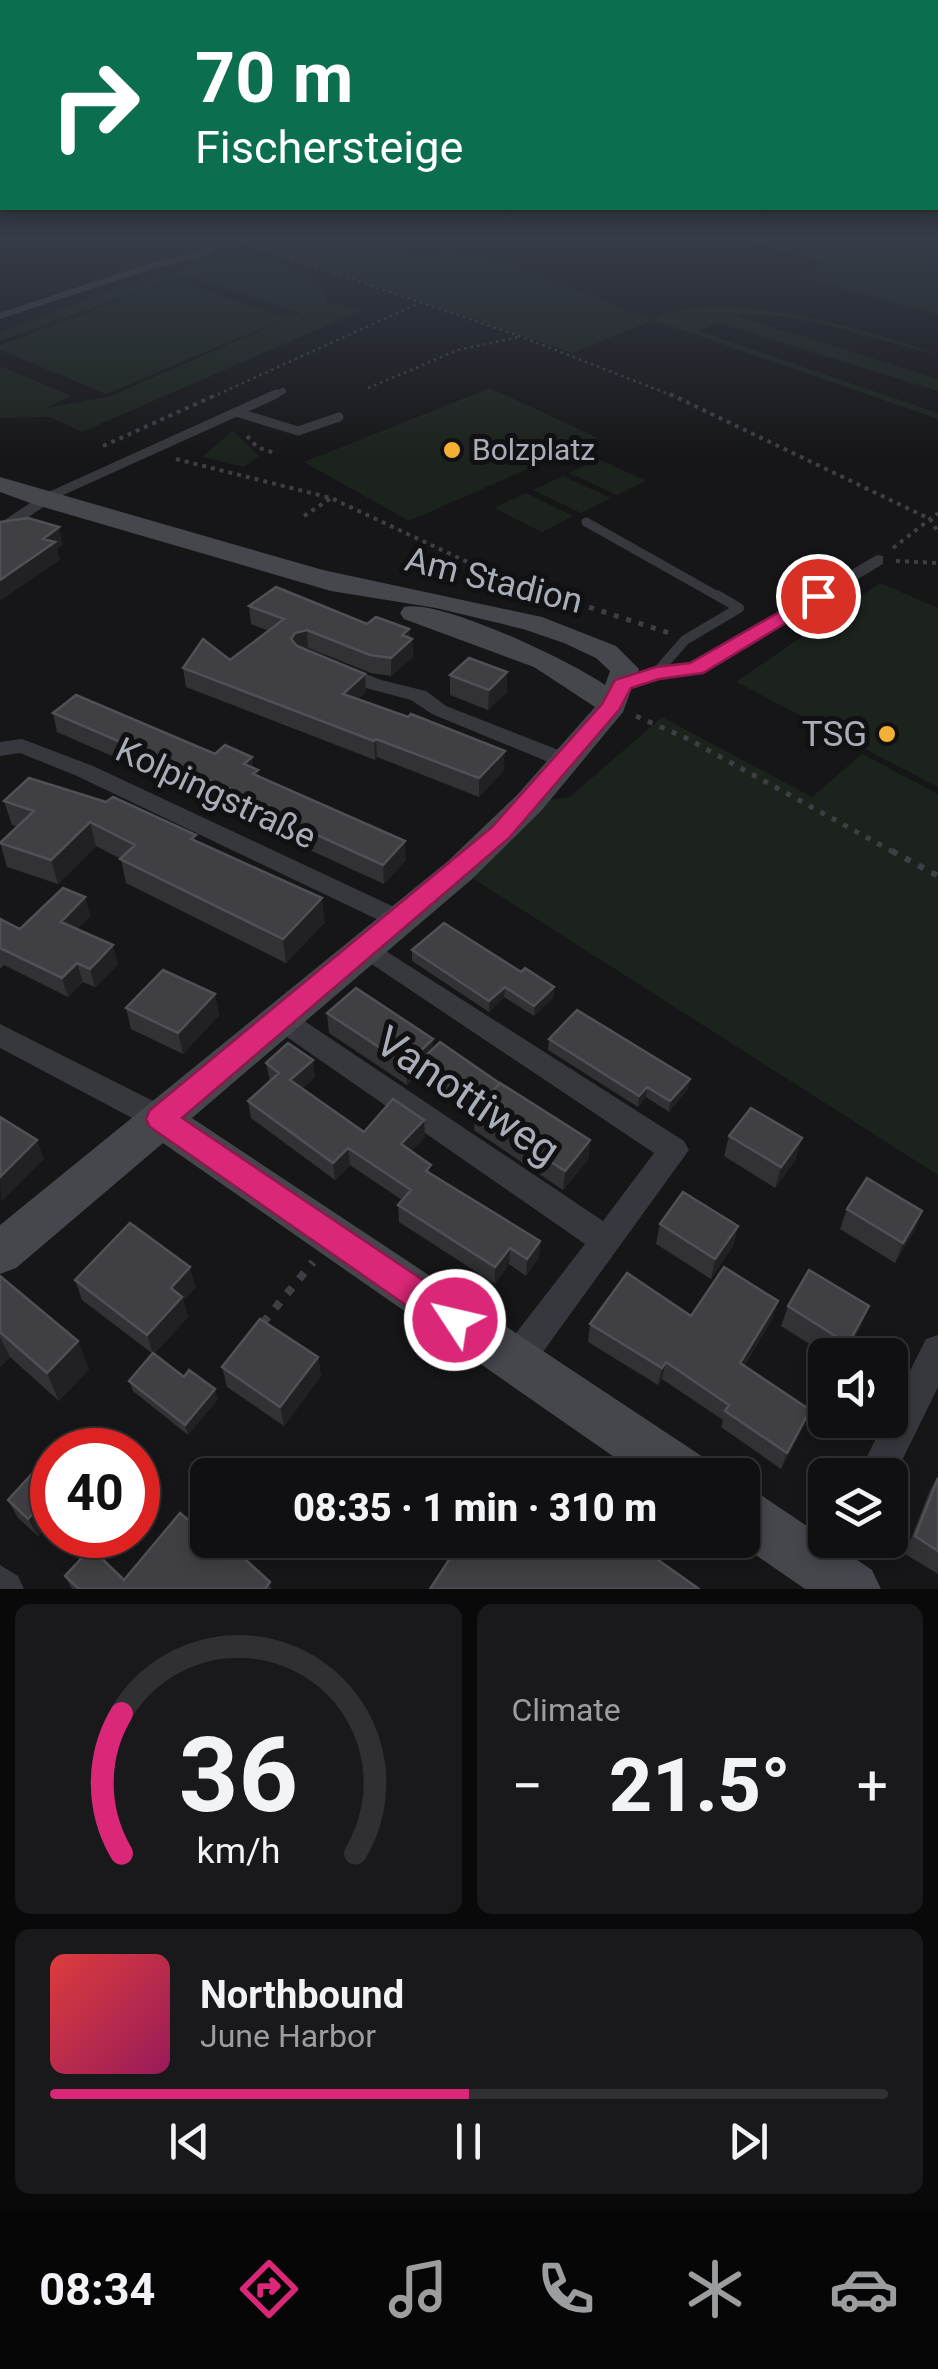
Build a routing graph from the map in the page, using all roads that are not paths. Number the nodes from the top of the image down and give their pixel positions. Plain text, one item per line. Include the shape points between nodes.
1 (282, 391) dead end
2 (236, 412) junction
3 (338, 417) dead end
4 (349, 421) dead end
5 (327, 423) junction
6 (0, 484) edge
7 (42, 500) junction
8 (586, 522) dead end
9 (0, 531) edge
10 (877, 560) road end
11 (321, 578) junction
12 (326, 665) edge
13 (656, 673) junction
14 (617, 695) junction
15 (0, 749) edge
16 (566, 761) junction
17 (398, 919) junction
18 (367, 948) junction
19 (281, 1019) junction
20 (0, 1034) edge
21 (160, 1119) junction
22 (607, 1241) junction
23 (0, 1254) edge
24 (938, 1351) edge
25 (515, 1362) junction
26 (659, 1458) edge
27 (884, 1458) edge
28 (760, 1524) edge
29 (841, 1567) edge

1 - 2 lane
2 - 5 lane via 298,431
2 - 7 lane
3 - 5 lane
4 - 5 lane
6 - 7 street, Am Stadion
7 - 9 street
7 - 11 street, Am Stadion via 258,555
8 - 13 lane via 739,608 685,640
10 - 13 street via 696,668
11 - 14 street, Am Stadion
11 - 14 street, Am Stadion via 578,637 618,658 625,669
12 - 16 street via 429,698 439,710
13 - 14 street
14 - 16 street
15 - 17 street, Kolpingstraße via 22,746 85,771
16 - 17 street via 500,833
17 - 18 street
18 - 19 street
18 - 22 street via 674,1150
19 - 21 street
19 - 22 street, Vanottiweg
20 - 21 street
21 - 23 street
21 - 25 street
22 - 25 street
24 - 27 street
25 - 26 street
28 - 29 street

